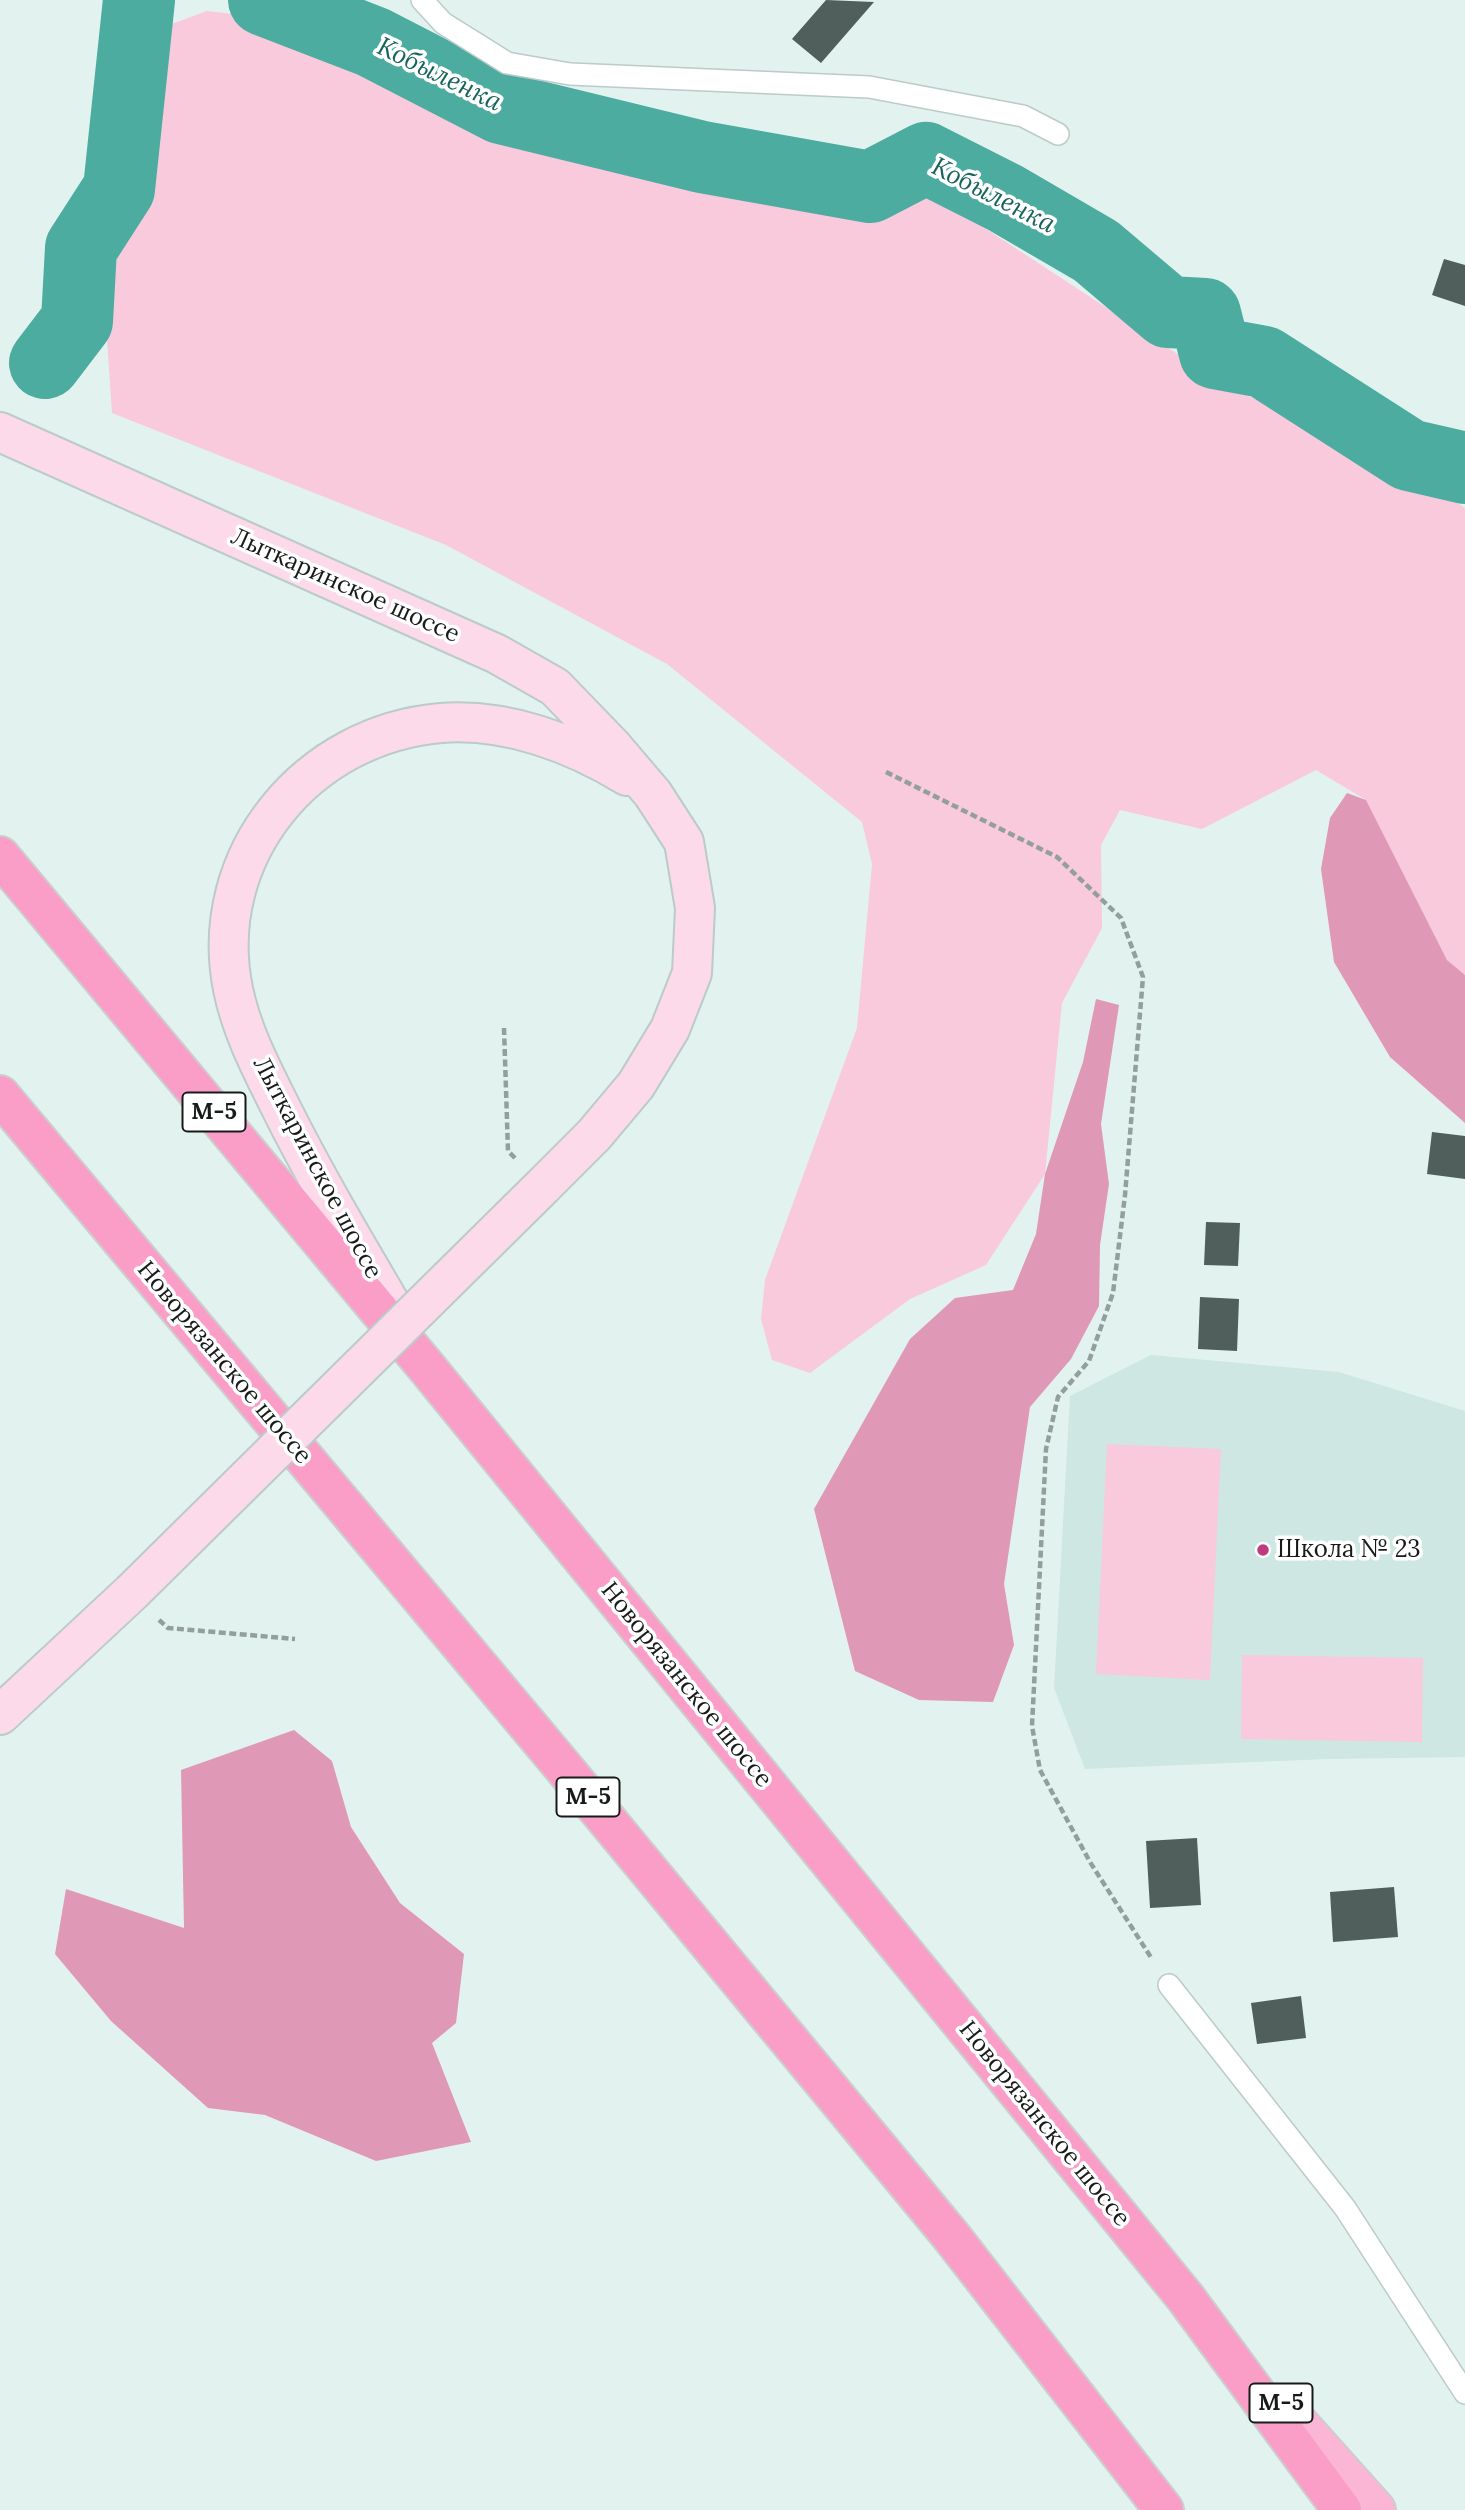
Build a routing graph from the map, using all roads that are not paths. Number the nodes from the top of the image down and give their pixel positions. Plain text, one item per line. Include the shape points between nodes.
1 (422, 0) edge
2 (1058, 134) dead end
3 (0, 432) edge
4 (653, 794) junction
5 (0, 856) edge
6 (0, 1095) edge
7 (428, 1368) junction
8 (0, 1715) edge
9 (1169, 1985) road end
10 (1185, 2297) junction
11 (1465, 2393) edge
12 (1164, 2510) edge
13 (1342, 2510) edge
14 (1377, 2510) edge

1 - 2 lane via 443,23 507,63 570,74 869,87 1023,116
3 - 4 main road, Лыткаринское шоссе via 497,654 555,687
4 - 7 main road, Лыткаринское шоссе via 600,759 545,737 487,725 443,723 404,729 367,740 303,781 277,809 240,876 229,952 233,990 253,1052 303,1154
4 - 8 main road, Лыткаринское шоссе, bridge via 684,842 695,908 692,973 670,1029 636,1085 594,1135 132,1592
5 - 7 highway, Новорязанское шоссе / М-5
6 - 12 highway, Новорязанское шоссе / М-5 via 951,2236
7 - 10 highway, Новорязанское шоссе / М-5
9 - 11 lane via 1345,2208
10 - 13 highway, М-5
10 - 14 main road, Новорязанское шоссе / М-5

